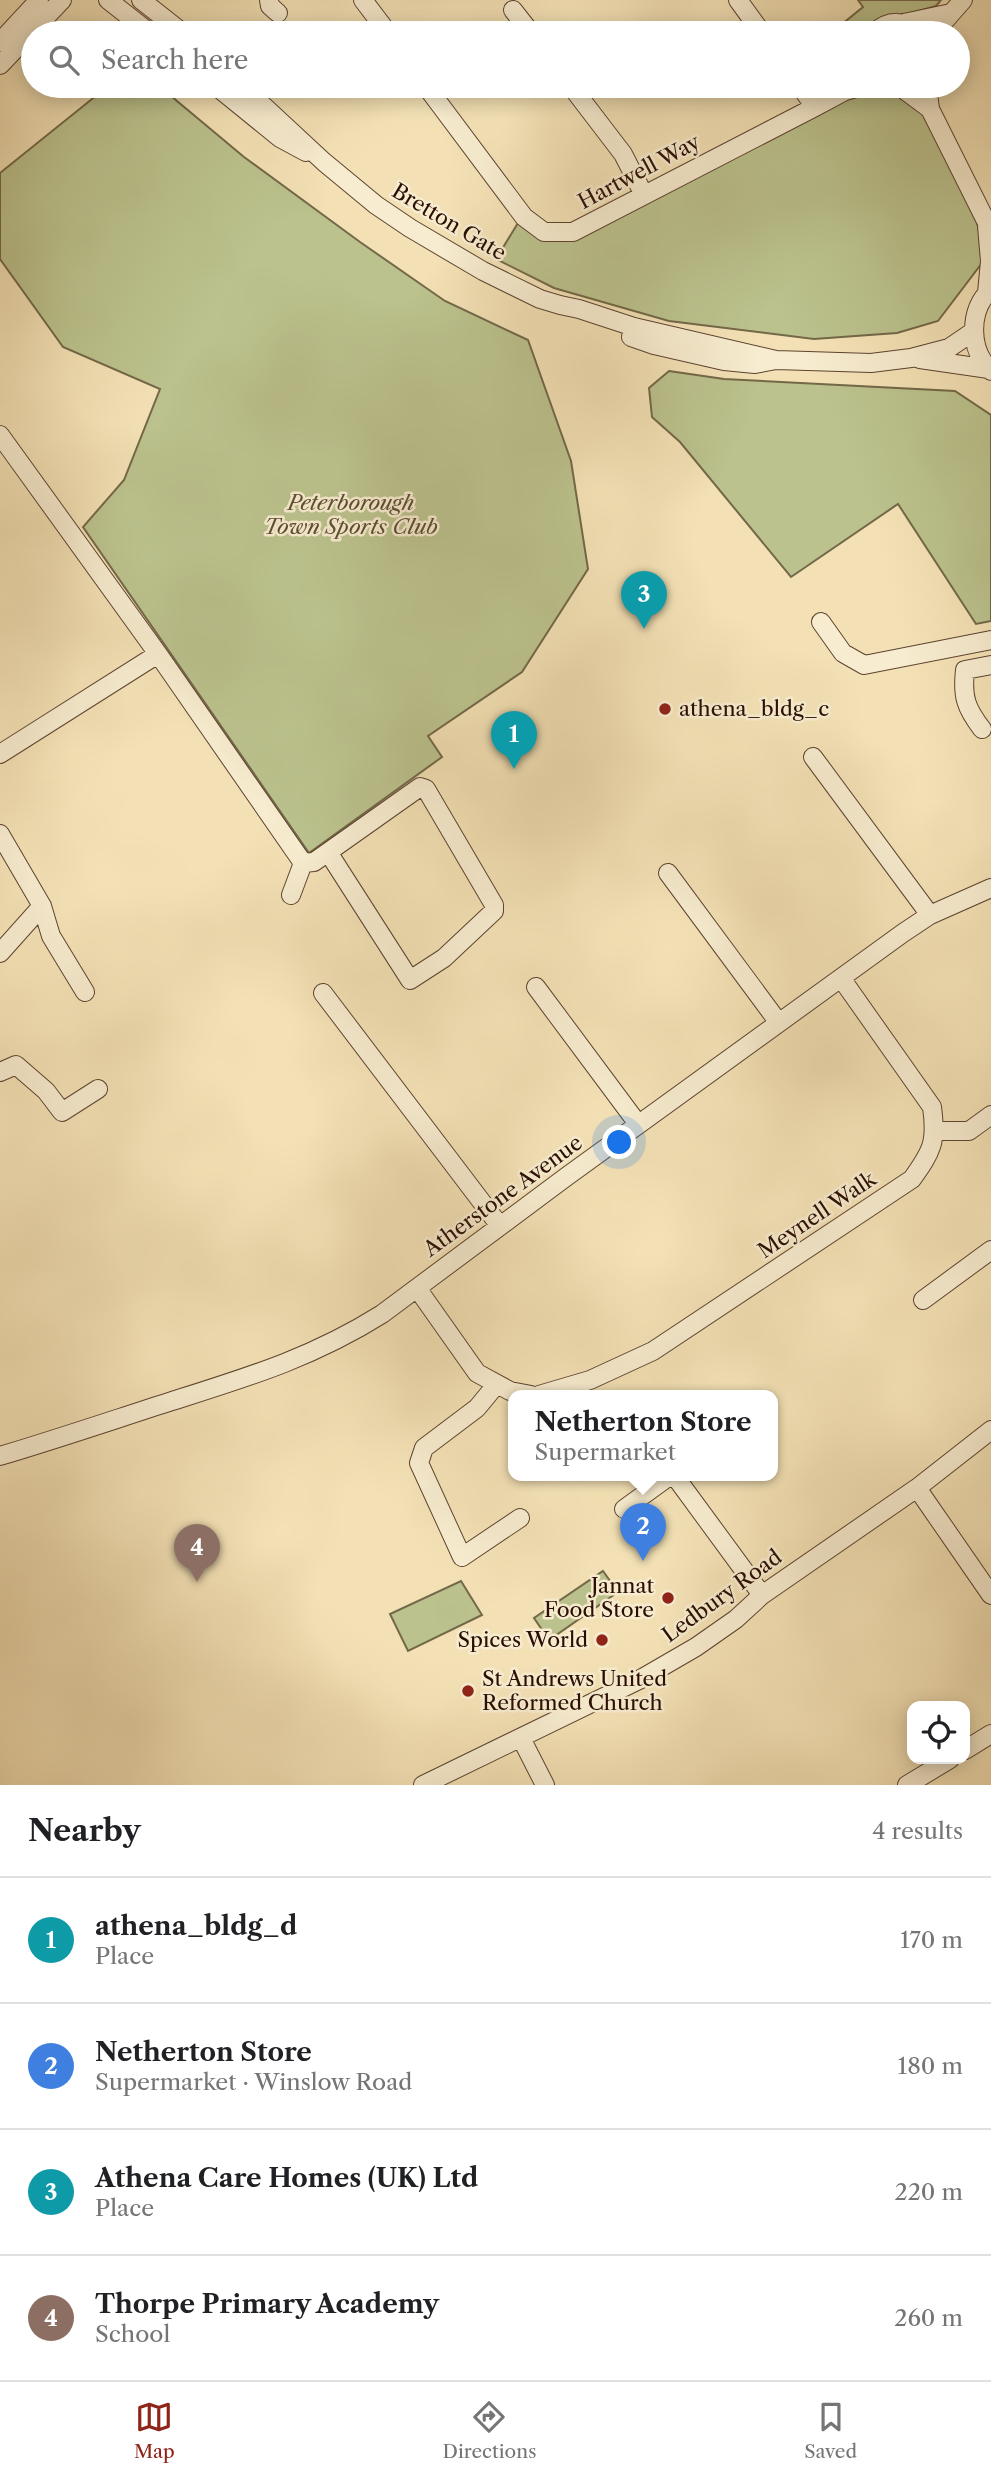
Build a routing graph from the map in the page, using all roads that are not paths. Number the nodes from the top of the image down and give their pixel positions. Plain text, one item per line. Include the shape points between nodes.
1 (38, 0) edge
2 (62, 0) edge
3 (108, 0) edge
4 (141, 0) edge
5 (363, 0) edge
6 (738, 0) edge
7 (957, 6) edge
8 (513, 10) dead end
9 (42, 21) edge
10 (135, 21) edge
11 (168, 21) edge
12 (378, 21) edge
13 (522, 21) edge
14 (753, 21) edge
15 (910, 21) edge
16 (944, 21) edge
17 (0, 42) edge
18 (21, 43) edge
19 (0, 65) edge
20 (231, 98) edge
21 (255, 98) edge
22 (435, 98) edge
23 (580, 98) edge
24 (809, 98) edge
25 (833, 98) edge
26 (914, 98) edge
27 (928, 98) edge
28 (815, 107) junction
29 (930, 110) junction
30 (324, 162) junction
31 (644, 195) junction
32 (989, 228) edge
33 (989, 291) edge
34 (974, 331) junction
35 (911, 358) junction
36 (990, 370) edge
37 (0, 435) edge
38 (821, 622) dead end
39 (991, 640) edge
40 (158, 654) junction
41 (991, 665) edge
42 (982, 729) dead end
43 (0, 754) edge
44 (813, 757) dead end
45 (0, 834) edge
46 (328, 852) junction
47 (303, 863) junction
48 (668, 873) dead end
49 (991, 888) edge
50 (291, 895) dead end
51 (42, 906) junction
52 (930, 915) junction
53 (0, 953) edge
54 (841, 978) junction
55 (536, 987) dead end
56 (85, 992) dead end
57 (323, 993) dead end
58 (779, 1023) junction
59 (0, 1072) edge
60 (98, 1089) dead end
61 (991, 1115) edge
62 (638, 1124) junction
63 (935, 1131) junction
64 (500, 1226) junction
65 (991, 1250) edge
66 (417, 1288) junction
67 (923, 1300) dead end
68 (496, 1385) junction
69 (508, 1390) edge
70 (556, 1390) edge
71 (991, 1430) edge
72 (0, 1456) edge
73 (664, 1481) edge
74 (676, 1481) edge
75 (917, 1488) junction
76 (624, 1509) dead end
77 (520, 1518) dead end
78 (762, 1595) junction
79 (991, 1595) edge
80 (991, 1734) edge
81 (521, 1738) junction
82 (970, 1747) edge
83 (942, 1764) edge
84 (423, 1785) edge
85 (544, 1785) edge
86 (907, 1785) edge

1 - 17 street
2 - 9 street
3 - 10 street
4 - 11 street
5 - 12 street
6 - 14 street
7 - 15 street
7 - 16 street
8 - 13 street
18 - 19 street
20 - 30 street, Bretton Gate via 280,138
21 - 30 street, Bretton Gate
22 - 31 street, Hartwell Way via 524,217 544,232 573,232
23 - 31 street via 623,154
24 - 28 street
25 - 28 street, Hartwell Way
26 - 29 street
27 - 29 street
28 - 31 street, Hartwell Way
29 - 32 street
30 - 35 street, Bretton Gate via 376,205 448,252 580,320 654,345 755,364
32 - 33 street
33 - 34 street via 976,314
34 - 35 street, Bretton Gate via 952,347
34 - 36 street via 977,349
35 - 36 street, Bretton Gate
37 - 40 street
38 - 39 street via 843,653 864,665
40 - 43 street
40 - 47 street
41 - 42 street via 965,670 963,692 969,712
44 - 52 street
45 - 51 street
46 - 46 street via 410,981 444,958 494,911 426,789 420,787
46 - 47 street via 314,862
47 - 50 street
48 - 58 street
49 - 52 street, Atherstone Avenue
51 - 53 street
51 - 56 street via 51,936
52 - 54 street, Atherstone Avenue
54 - 58 street, Atherstone Avenue
54 - 63 street via 932,1107
55 - 62 street
57 - 64 street
58 - 62 street, Atherstone Avenue
59 - 60 street via 16,1065 62,1112
61 - 63 street via 969,1131
62 - 64 street, Atherstone Avenue
63 - 70 street, Meynell Walk via 928,1157 912,1179 653,1350 590,1380
64 - 66 street, Atherstone Avenue
65 - 67 street
66 - 68 street via 477,1373
66 - 72 street, Atherstone Avenue via 352,1333 282,1366
68 - 69 street
68 - 77 street via 477,1408 424,1448 419,1463 462,1557
71 - 75 street, Ledbury Road
73 - 76 street
74 - 78 street
75 - 78 street, Ledbury Road
75 - 79 street
78 - 81 street, Ledbury Road via 696,1647
80 - 82 street
81 - 84 street, Ledbury Road
81 - 85 street
83 - 86 street

